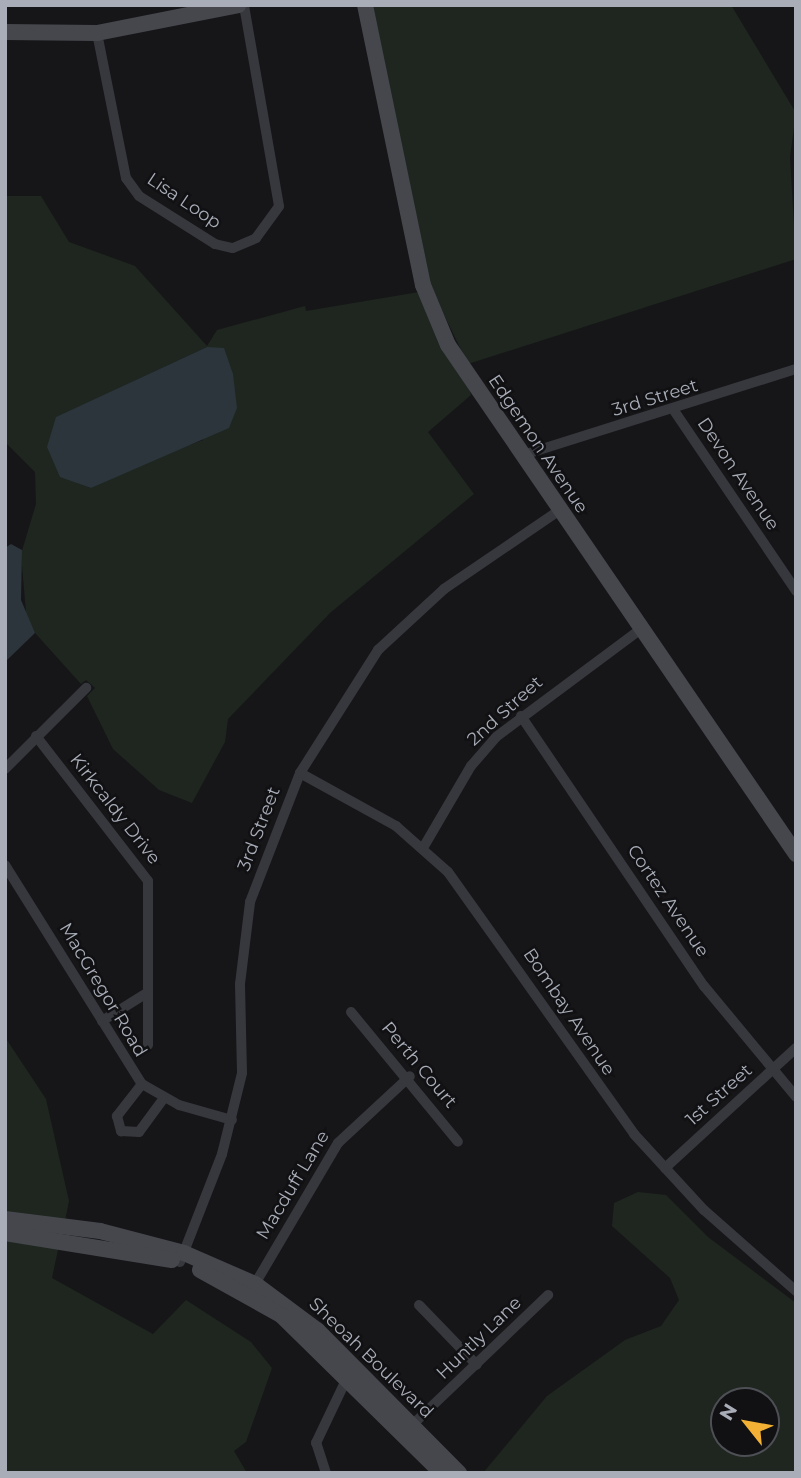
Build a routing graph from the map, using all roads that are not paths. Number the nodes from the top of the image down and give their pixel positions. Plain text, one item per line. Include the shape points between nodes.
1 (238, 5) edge
2 (244, 5) edge
3 (365, 5) edge
4 (5, 32) edge
5 (97, 33) junction
6 (796, 369) edge
7 (675, 412) junction
8 (523, 455) junction
9 (560, 510) junction
10 (796, 591) edge
11 (642, 628) junction
12 (86, 688) dead end
13 (521, 716) junction
14 (36, 736) junction
15 (5, 769) edge
16 (300, 773) junction
17 (423, 849) junction
18 (796, 854) edge
19 (5, 865) edge
20 (145, 994) junction
21 (351, 1012) dead end
22 (102, 1021) junction
23 (148, 1045) dead end
24 (796, 1048) edge
25 (771, 1071) junction
26 (410, 1076) junction
27 (142, 1084) junction
28 (796, 1097) edge
29 (164, 1098) junction
30 (232, 1120) junction
31 (458, 1142) dead end
32 (665, 1168) junction
33 (5, 1219) edge
34 (5, 1233) edge
35 (182, 1257) junction
36 (252, 1289) junction
37 (796, 1291) edge
38 (548, 1296) dead end
39 (419, 1305) dead end
40 (477, 1365) junction
41 (348, 1376) junction
42 (408, 1429) junction
43 (326, 1473) edge
44 (442, 1473) edge
45 (459, 1473) edge

1 - 5 street
2 - 5 street, Lisa Loop via 279,205 256,238 233,248 215,244 139,196 126,178
3 - 8 street, Edgemon Avenue via 431,312
4 - 5 street
6 - 7 street, 3rd Street
7 - 8 street, 3rd Street
7 - 10 street, Devon Avenue
8 - 9 street, Edgemon Avenue
9 - 11 street, Edgemon Avenue
9 - 16 street, 3rd Street via 444,589 378,650
11 - 13 street, 2nd Street
11 - 18 street, Edgemon Avenue
12 - 14 street
13 - 17 street, 2nd Street via 471,766
13 - 25 street, Cortez Avenue via 704,986
14 - 15 street
14 - 20 street, Kirkcaldy Drive via 148,881
16 - 17 street, Bombay Avenue via 367,807
16 - 30 street, 3rd Street via 250,902 240,984 242,1073
17 - 32 street, Bombay Avenue via 472,901 603,1093
19 - 22 street, MacGregor Road
20 - 22 street
20 - 23 street, Kirkcaldy Drive
21 - 26 street, Perth Court
22 - 27 street, MacGregor Road
24 - 25 street, 1st Street
25 - 28 street, Cortez Avenue
25 - 32 street, 1st Street
26 - 31 street, Perth Court
26 - 36 street, Macduff Lane via 338,1143
27 - 29 street, MacGregor Road
27 - 29 street via 117,1116 121,1131 139,1132
29 - 30 street, MacGregor Road
30 - 35 street, 3rd Street
32 - 37 street, Bombay Avenue
33 - 35 street, Sheoah Boulevard via 100,1231
34 - 35 street, Sheoah Boulevard
35 - 36 street, Sheoah Boulevard
36 - 41 street, Sheoah Boulevard
36 - 42 street, Sheoah Boulevard via 317,1330
38 - 40 street, Huntly Lane
39 - 40 street
40 - 42 street, Huntly Lane
41 - 42 street, Sheoah Boulevard
41 - 43 street via 316,1443
42 - 44 street, Sheoah Boulevard
42 - 45 street, Sheoah Boulevard

